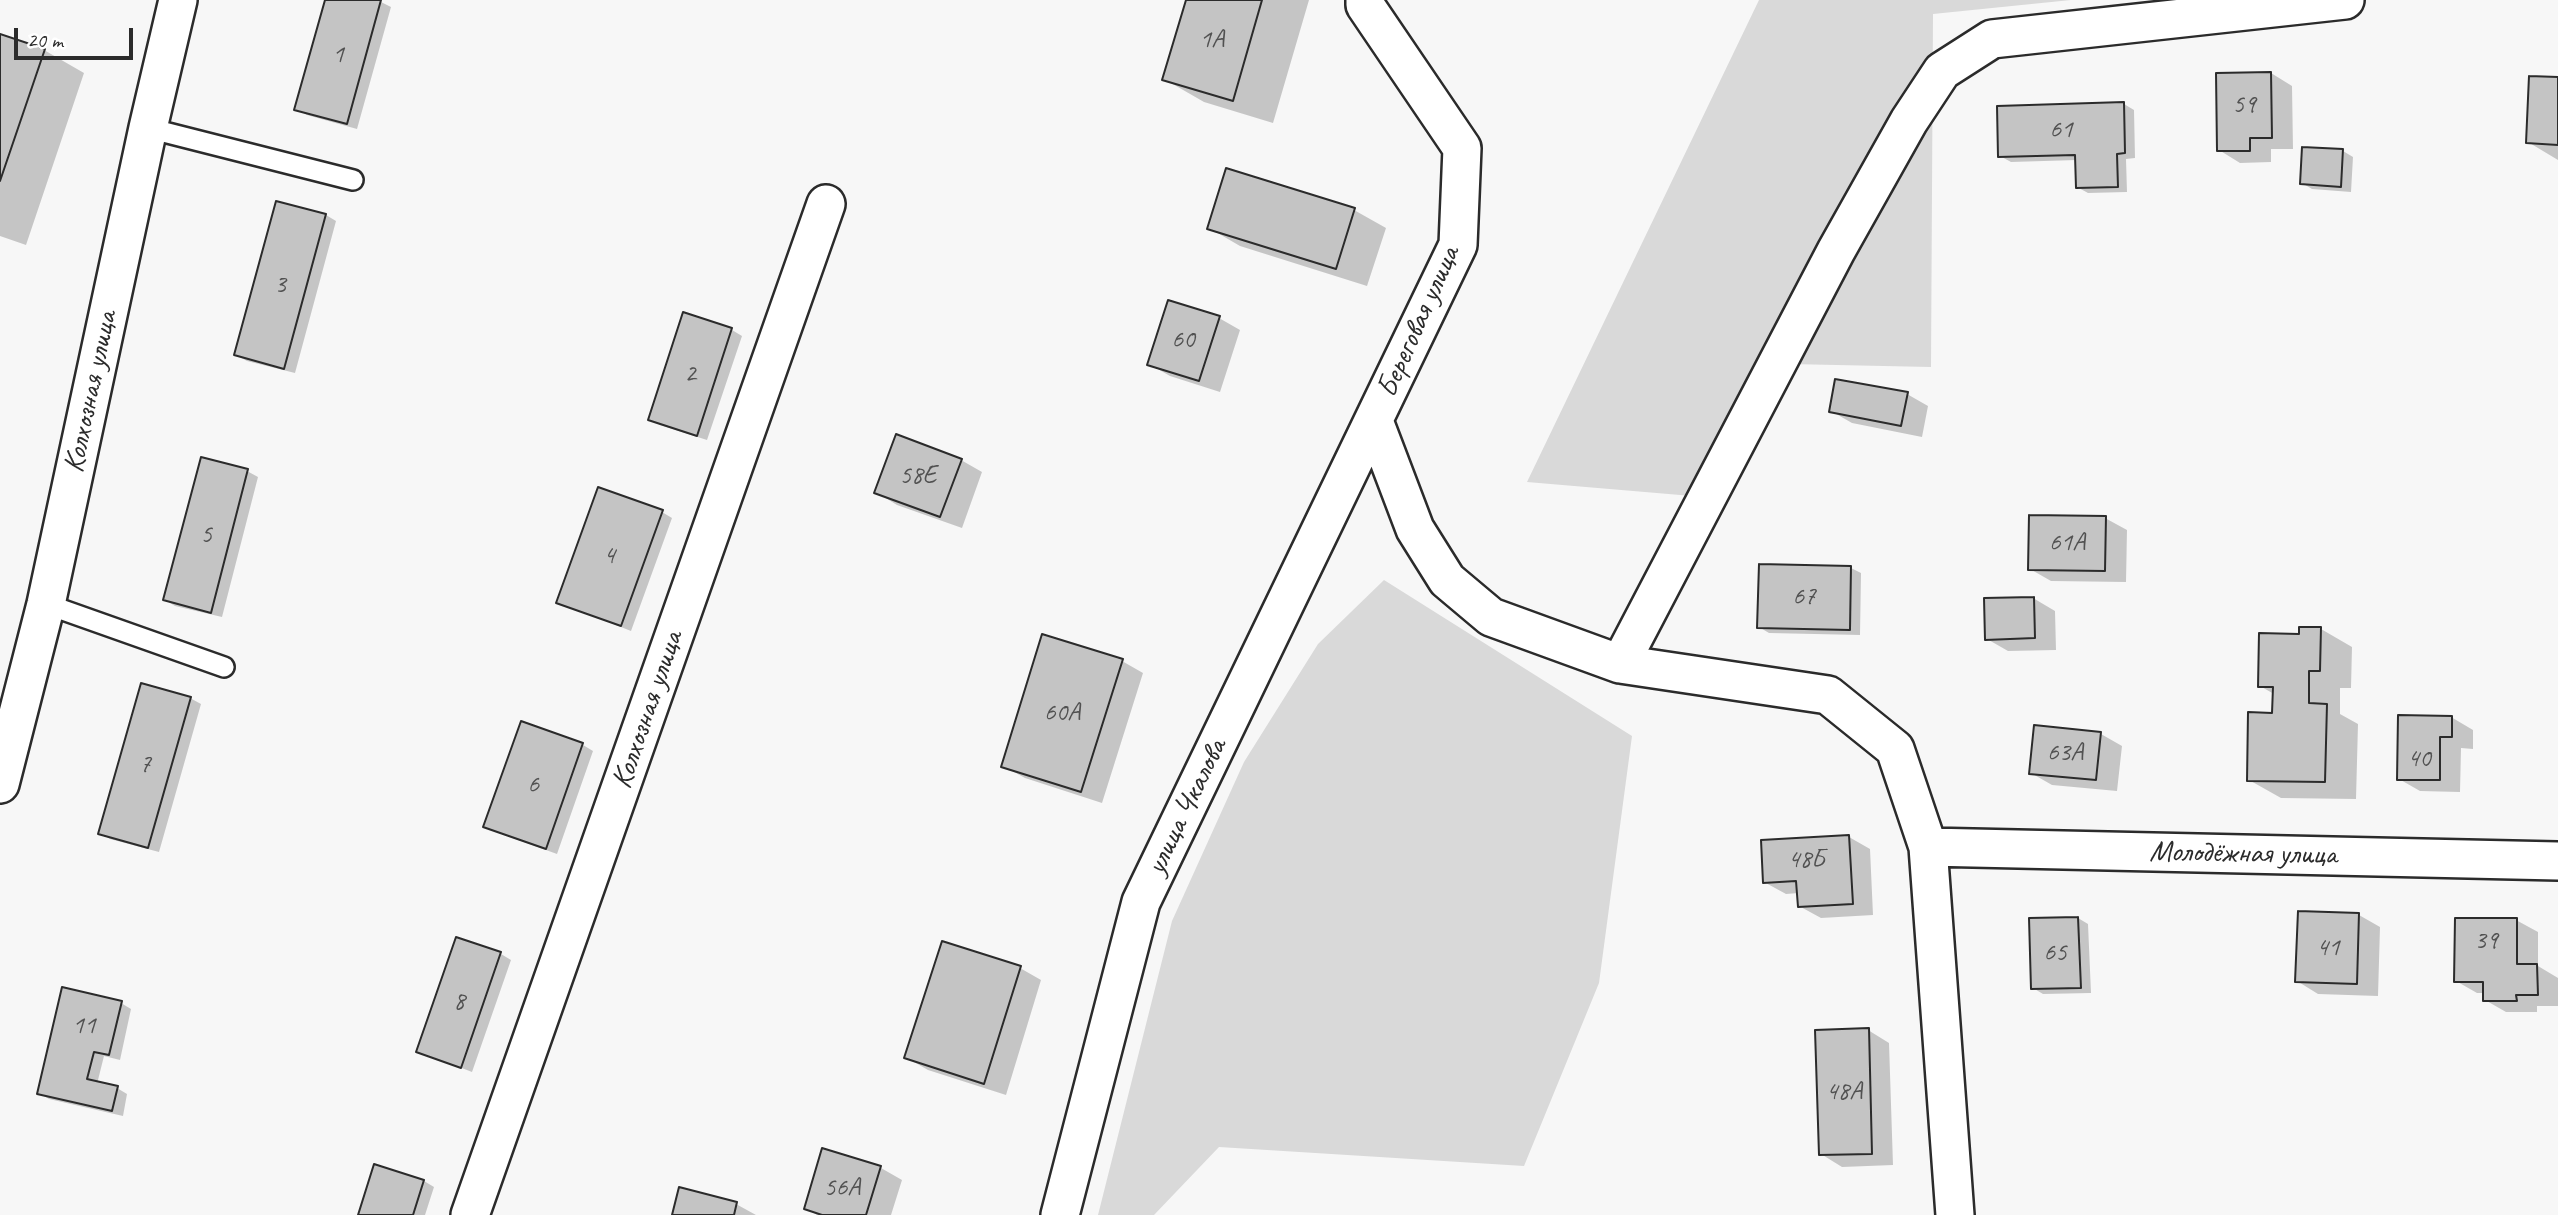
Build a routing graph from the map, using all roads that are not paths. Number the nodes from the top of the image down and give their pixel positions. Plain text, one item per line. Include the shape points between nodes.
1 (178, 0) edge
2 (1365, 0) edge
3 (2345, 0) edge
4 (148, 128) junction
5 (353, 180) dead end
6 (827, 204) dead end
7 (1374, 421) junction
8 (46, 604) junction
9 (1620, 664) junction
10 (224, 667) dead end
11 (0, 784) edge
12 (1928, 847) junction
13 (2558, 861) edge
14 (470, 1215) edge
15 (1060, 1215) edge
16 (1955, 1215) edge

1 - 4 street, Колхозная улица
2 - 7 street, Береговая улица via 1462,148 1458,245
3 - 9 street via 1992,38 1942,71 1836,251
4 - 5 lane
4 - 8 street, Колхозная улица
6 - 14 street, Колхозная улица
7 - 9 street via 1415,529 1447,580 1492,617
7 - 15 street, улица Чкалова via 1141,902
8 - 10 lane
8 - 11 street, Колхозная улица
9 - 12 street via 1828,695 1895,749
12 - 13 street, Молодёжная улица
12 - 16 street

